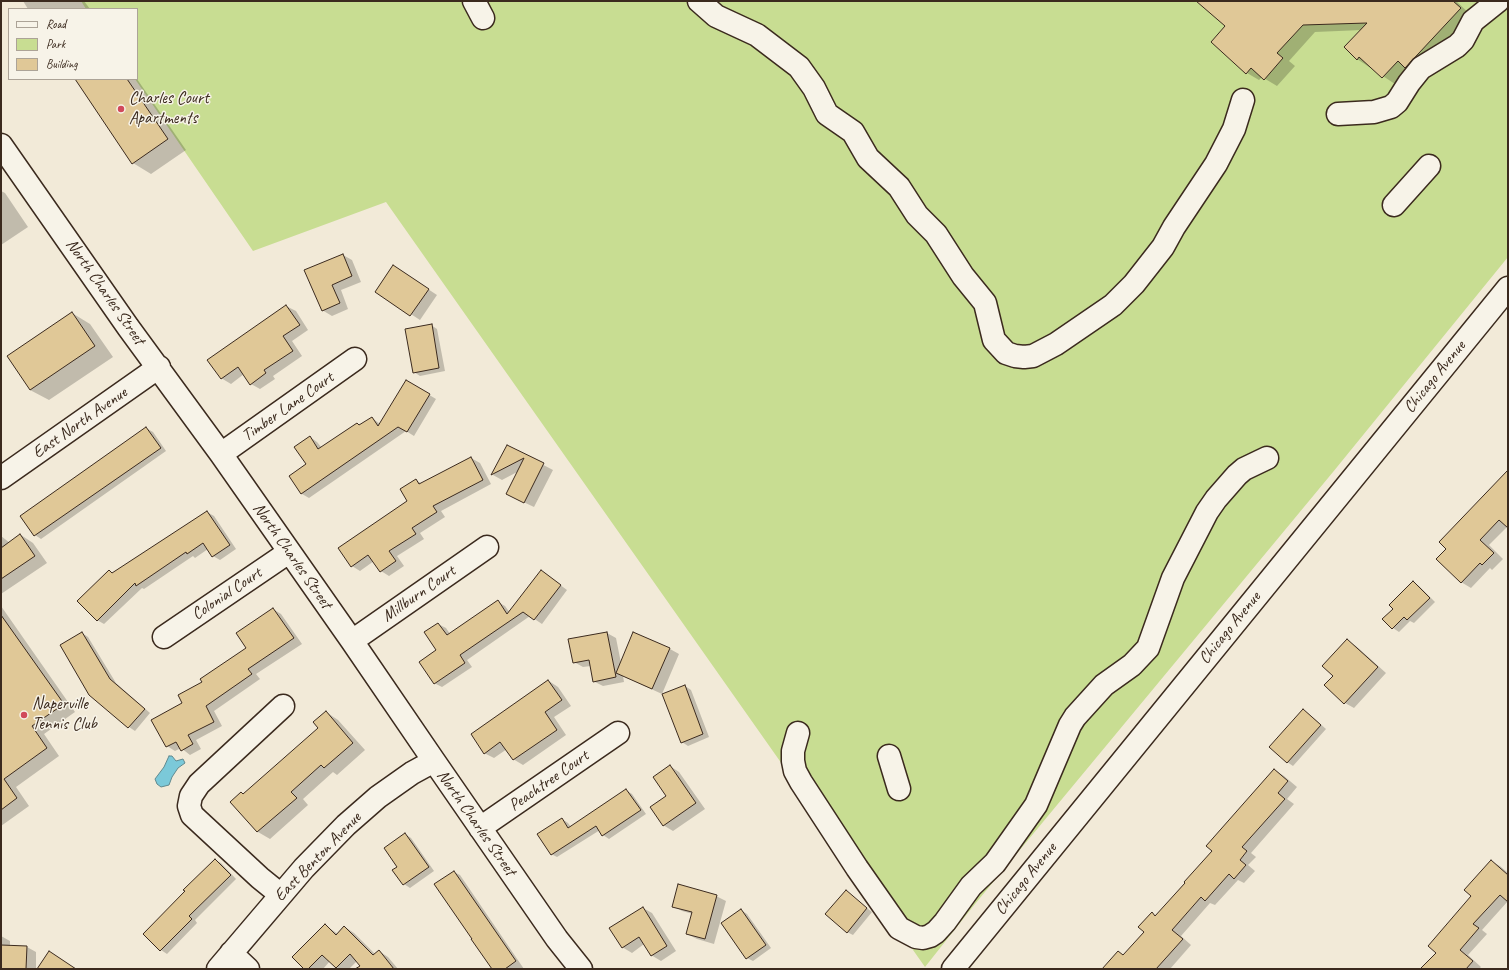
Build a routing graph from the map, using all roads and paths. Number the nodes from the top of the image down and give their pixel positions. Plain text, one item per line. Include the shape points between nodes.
1 (699, 1) edge
2 (1498, 1) edge
3 (1243, 100) dead end
4 (1338, 114) dead end
5 (1, 144) edge
6 (1430, 166) dead end
7 (1394, 205) dead end
8 (1508, 288) edge
9 (355, 359) dead end
10 (159, 367) junction
11 (221, 454) junction
12 (1267, 458) dead end
13 (1, 478) edge
14 (487, 547) dead end
15 (289, 552) junction
16 (164, 637) dead end
17 (352, 641) junction
18 (283, 706) dead end
19 (618, 733) dead end
20 (798, 733) dead end
21 (434, 761) junction
22 (480, 828) junction
23 (281, 895) junction
24 (224, 961) edge
25 (248, 969) edge
26 (580, 969) edge
27 (953, 969) edge

1 - 3 street via 716,16 757,35 799,67 814,88 827,114 853,132 868,158 899,187 917,215 936,234 963,276 985,303 994,340 1006,353 1015,356 1033,356 1056,344 1113,305 1134,284 1163,247 1216,164 1229,141
2 - 4 street via 1474,21 1457,46 1421,68 1391,107 1374,112
5 - 10 street, North Charles Street via 128,327
6 - 7 street
8 - 27 street, Chicago Avenue
9 - 11 street, Timber Lane Court
10 - 11 street, North Charles Street
10 - 13 street, East North Avenue
11 - 15 street, North Charles Street
12 - 20 street via 1244,469 1216,499 1173,578 1148,648 1132,665 1104,685 1075,717 1036,804 995,863 971,886 945,922 930,936 916,938 899,928 801,782 793,761
14 - 17 street, Millburn Court
15 - 16 street, Colonial Court
15 - 17 street, North Charles Street
17 - 21 street, North Charles Street
18 - 23 street via 199,784 191,796 189,806 192,815
19 - 22 street, Peachtree Court
21 - 22 street, North Charles Street
21 - 23 street, East Benton Avenue via 412,773 363,810
22 - 26 street, North Charles Street
23 - 24 street, East Benton Avenue
24 - 25 street

